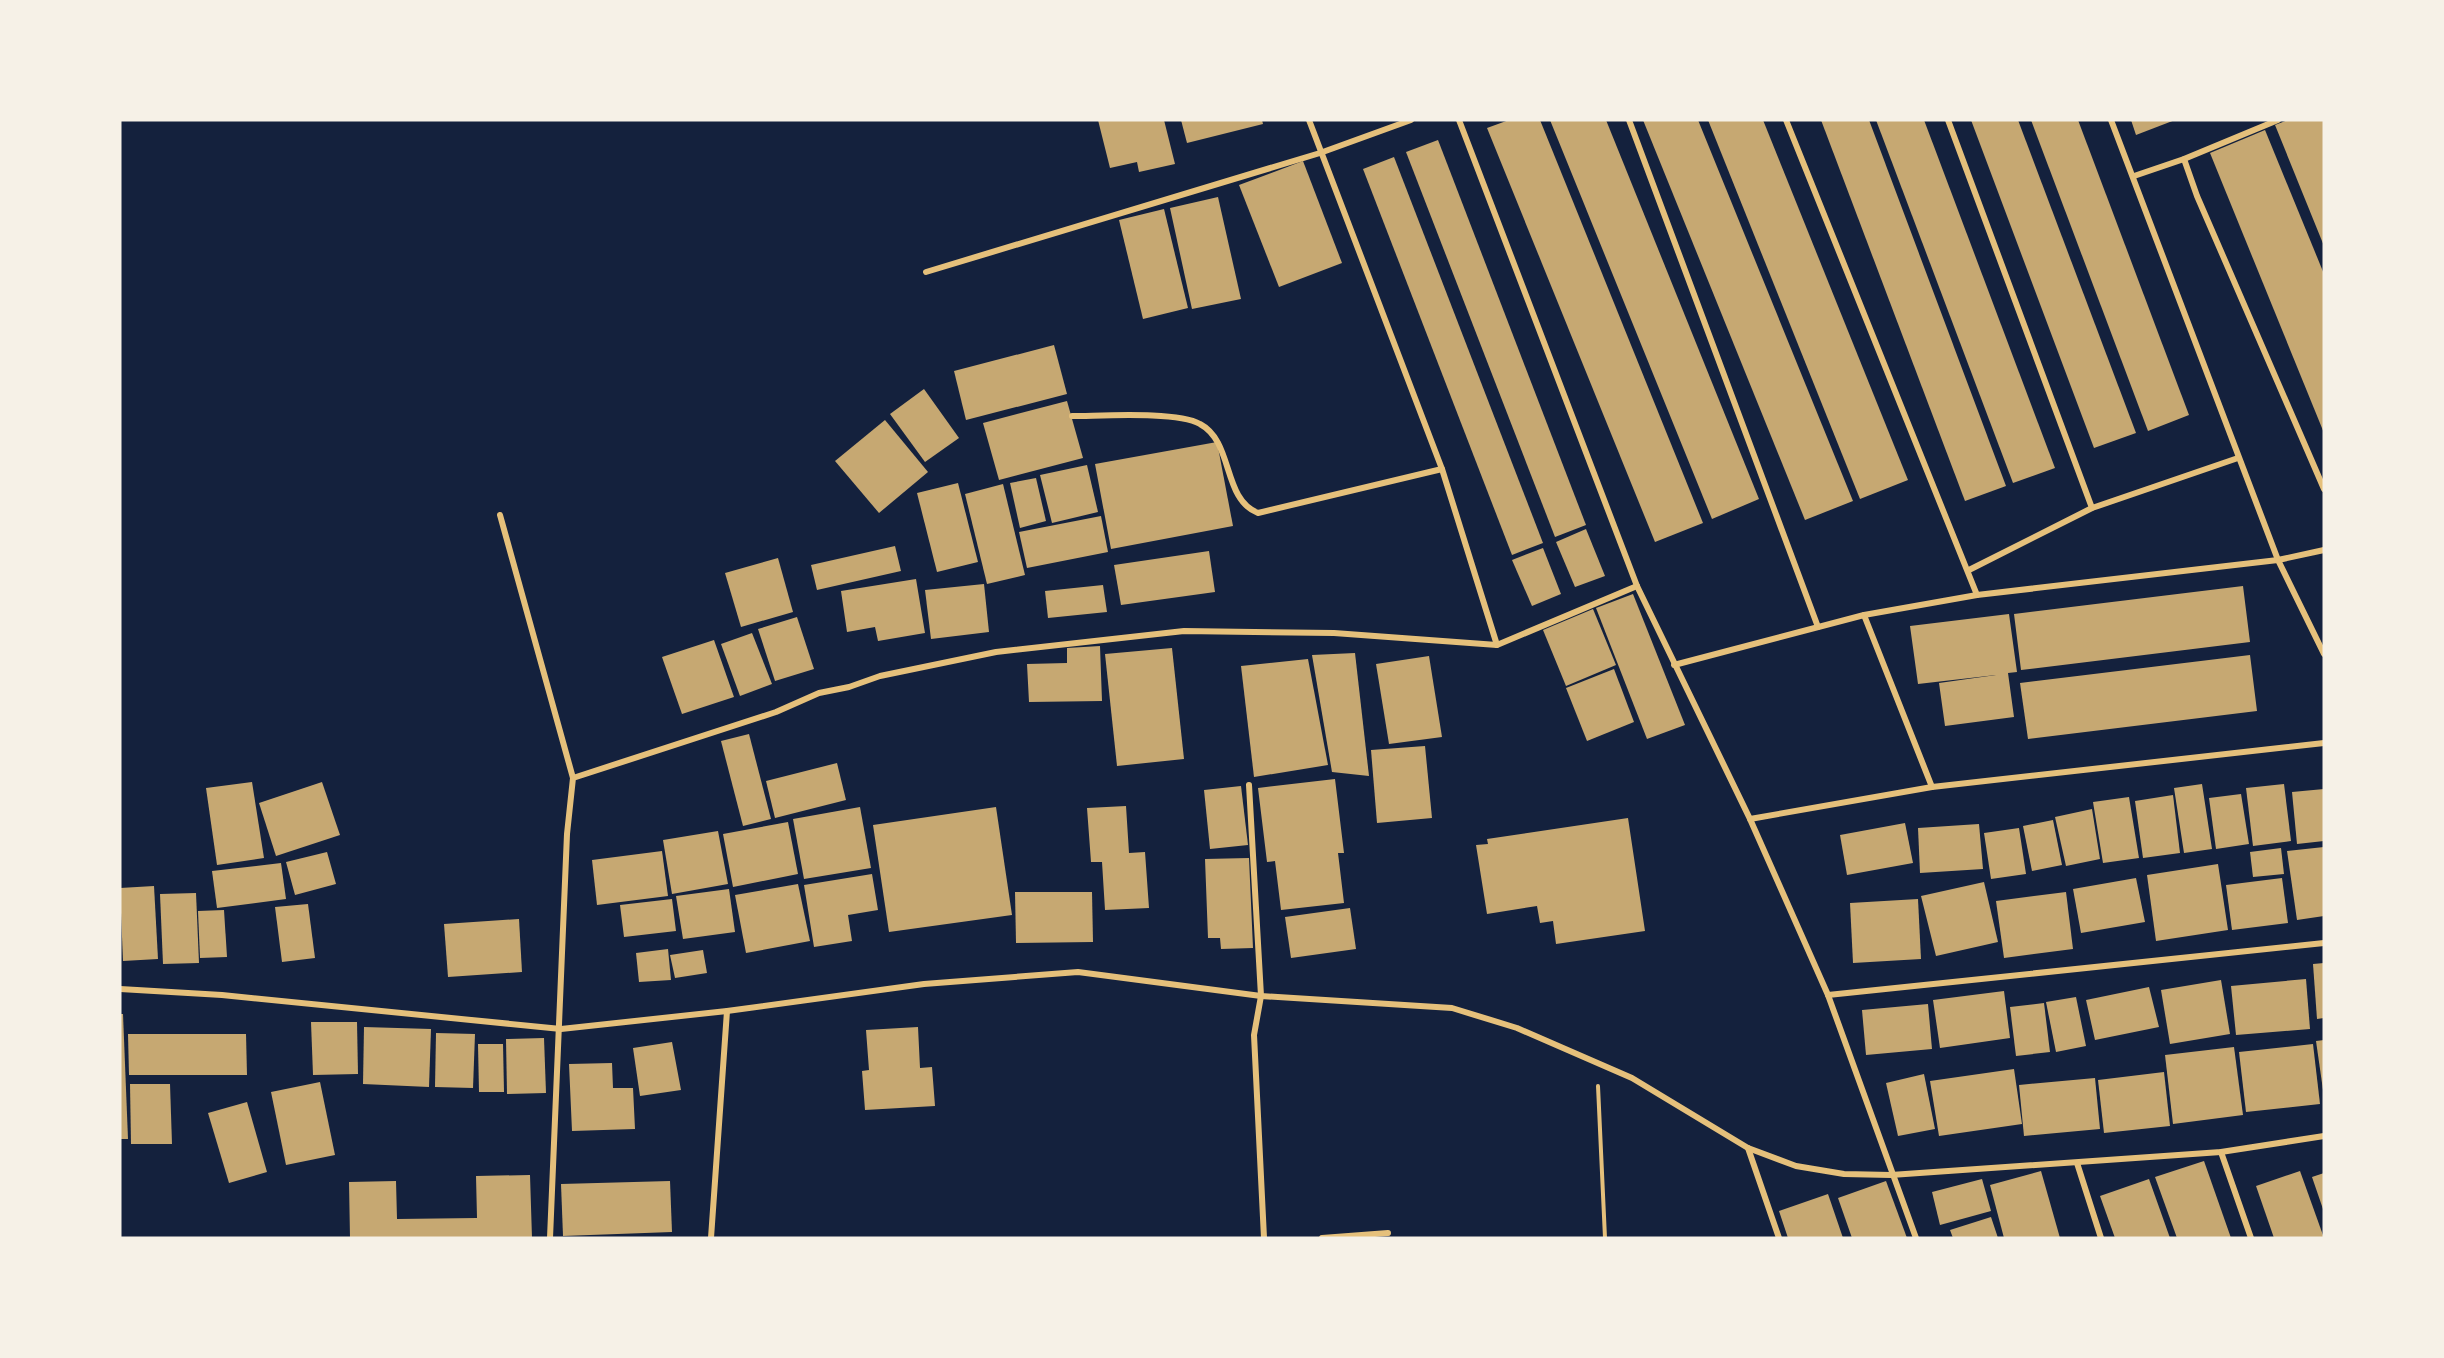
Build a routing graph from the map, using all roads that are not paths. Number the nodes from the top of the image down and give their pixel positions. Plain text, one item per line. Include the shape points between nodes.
1 (1309, 120) edge
2 (1411, 120) edge
3 (1459, 120) edge
4 (1629, 120) edge
5 (1786, 120) edge
6 (1948, 120) edge
7 (2111, 120) edge
8 (2278, 120) edge
9 (1320, 153) junction
10 (2184, 159) junction
11 (2134, 176) junction
12 (926, 272) dead end
13 (1072, 416) dead end
14 (2238, 458) junction
15 (1442, 469) junction
16 (2324, 489) edge
17 (2092, 508) junction
18 (500, 515) dead end
19 (2324, 550) edge
20 (2278, 560) junction
21 (1969, 570) junction
22 (1637, 586) junction
23 (1977, 596) junction
24 (1864, 615) junction
25 (1818, 627) junction
26 (1497, 645) junction
27 (2324, 654) edge
28 (1674, 665) junction
29 (2324, 743) edge
30 (573, 778) junction
31 (1249, 785) dead end
32 (1932, 787) junction
33 (1750, 819) junction
34 (2324, 943) edge
35 (120, 989) edge
36 (1828, 995) junction
37 (1261, 996) junction
38 (728, 1011) junction
39 (561, 1029) junction
40 (2324, 1137) edge
41 (1748, 1148) junction
42 (2221, 1152) junction
43 (2077, 1162) junction
44 (1891, 1175) junction
45 (1388, 1233) dead end
46 (550, 1238) edge
47 (711, 1238) edge
48 (1264, 1238) edge
49 (1322, 1238) edge
50 (1779, 1238) edge
51 (1916, 1238) edge
52 (2101, 1238) edge
53 (2251, 1238) edge

1 - 9 street
2 - 9 street
3 - 22 street
4 - 25 street
5 - 21 street
6 - 17 street
7 - 11 street
8 - 10 street
9 - 12 street
9 - 15 street
10 - 11 street
10 - 16 street
11 - 14 street
13 - 15 street via 1181,418 1201,424 1216,438 1240,499 1258,513
14 - 17 street
14 - 20 street
15 - 26 street
17 - 21 street
18 - 30 street
19 - 20 street
20 - 23 street
20 - 27 street
21 - 23 street
22 - 26 street
22 - 28 street
23 - 24 street
24 - 25 street
24 - 32 street
25 - 28 street
26 - 30 street via 1334,633 1184,631 996,652 819,693 776,712
28 - 33 street
29 - 32 street
30 - 39 street via 567,834
31 - 37 street
32 - 33 street
33 - 36 street
34 - 36 street
35 - 39 street via 222,995
36 - 44 street
37 - 38 street via 1078,972 924,984
37 - 41 street via 1452,1008 1517,1028 1632,1078
37 - 48 street via 1254,1035
38 - 39 street
38 - 47 street
39 - 46 street
40 - 42 street
41 - 44 street via 1796,1166 1844,1174
41 - 50 street
42 - 43 street
42 - 53 street
43 - 44 street
43 - 52 street
44 - 51 street
45 - 49 street

